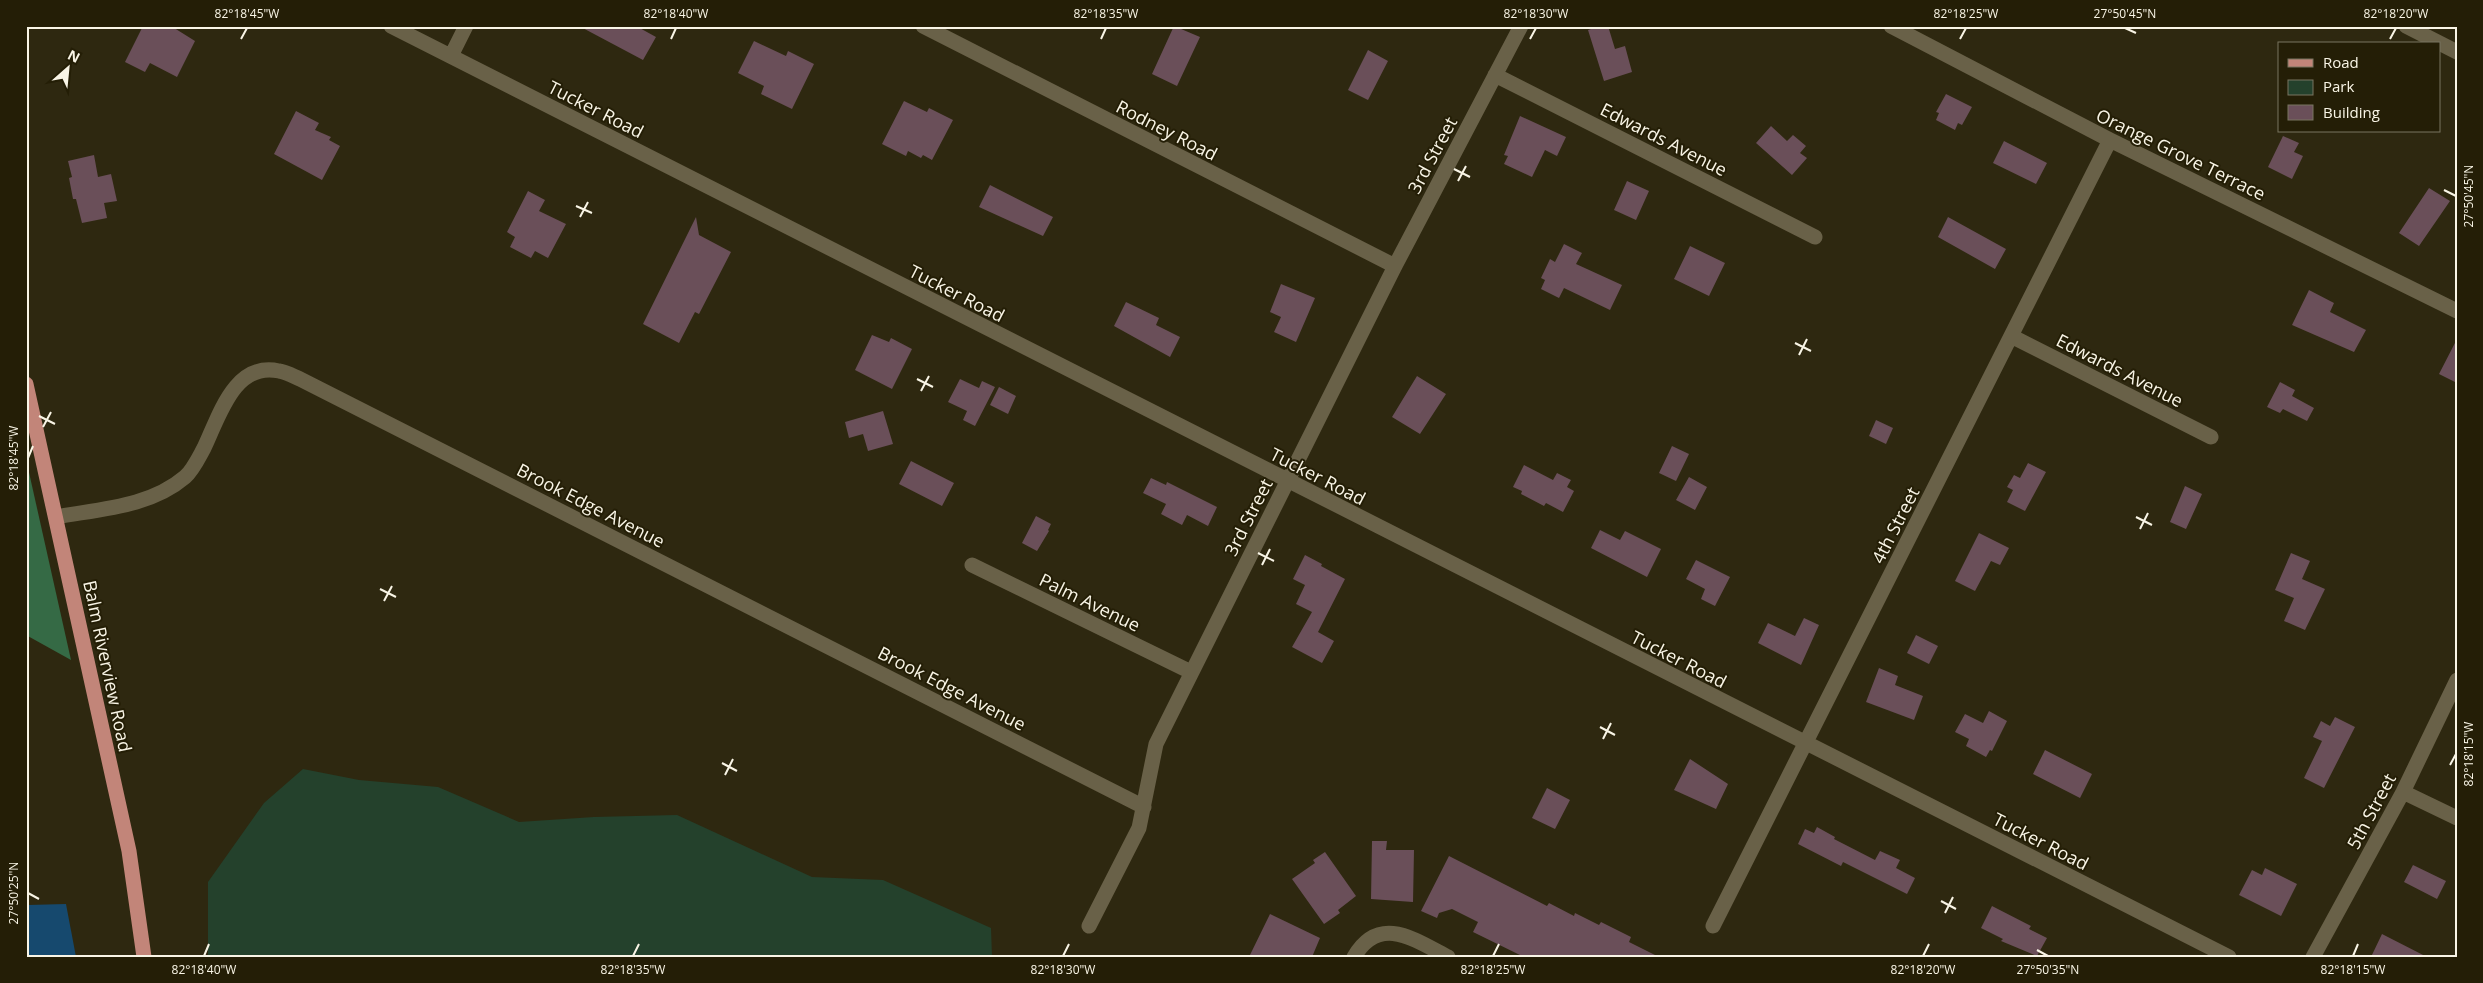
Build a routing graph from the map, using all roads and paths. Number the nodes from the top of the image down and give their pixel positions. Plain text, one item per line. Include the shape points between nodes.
1 (391, 26) edge
2 (466, 26) edge
3 (923, 26) edge
4 (1521, 26) edge
5 (1891, 26) edge
6 (2406, 26) edge
7 (2437, 42) edge
8 (2440, 43) edge
9 (2457, 52) edge
10 (451, 56) junction
11 (1495, 75) junction
12 (2110, 140) junction
13 (1815, 236) dead end
14 (1395, 266) junction
15 (2457, 311) edge
16 (2011, 336) junction
17 (26, 384) edge
18 (2211, 437) dead end
19 (1287, 482) junction
20 (56, 517) junction
21 (972, 565) dead end
22 (1191, 672) junction
23 (2457, 680) edge
24 (1805, 744) junction
25 (2403, 792) junction
26 (1144, 807) junction
27 (2457, 818) edge
28 (1089, 926) dead end
29 (1713, 926) dead end
30 (144, 957) edge
31 (1354, 957) edge
32 (1448, 957) edge
33 (2229, 957) edge
34 (2313, 957) edge

1 - 10 street, Tucker Road
2 - 10 street
3 - 14 street, Rodney Road
4 - 11 street, 3rd Street
5 - 12 street, Orange Grove Terrace
6 - 7 street
8 - 9 street
10 - 19 street, Tucker Road
11 - 13 street, Edwards Avenue
11 - 14 street, 3rd Street
12 - 15 street, Orange Grove Terrace
12 - 16 street, 4th Street
14 - 19 street, 3rd Street
16 - 18 street, Edwards Avenue
16 - 24 street, 4th Street
17 - 20 main road, Balm Riverview Road
19 - 22 street, 3rd Street
19 - 24 street, Tucker Road
20 - 26 street, Brook Edge Avenue via 134,503 164,492 187,475 200,456 232,390 242,378 261,370 279,370
20 - 30 main road, Balm Riverview Road via 129,850
21 - 22 street, Palm Avenue
22 - 26 street, 3rd Street via 1156,744
23 - 25 street, 5th Street
24 - 29 street, 4th Street
24 - 33 street, Tucker Road
25 - 27 street
25 - 34 street, 5th Street
26 - 28 street, 3rd Street via 1139,828
31 - 32 street via 1368,937 1383,933 1414,939

